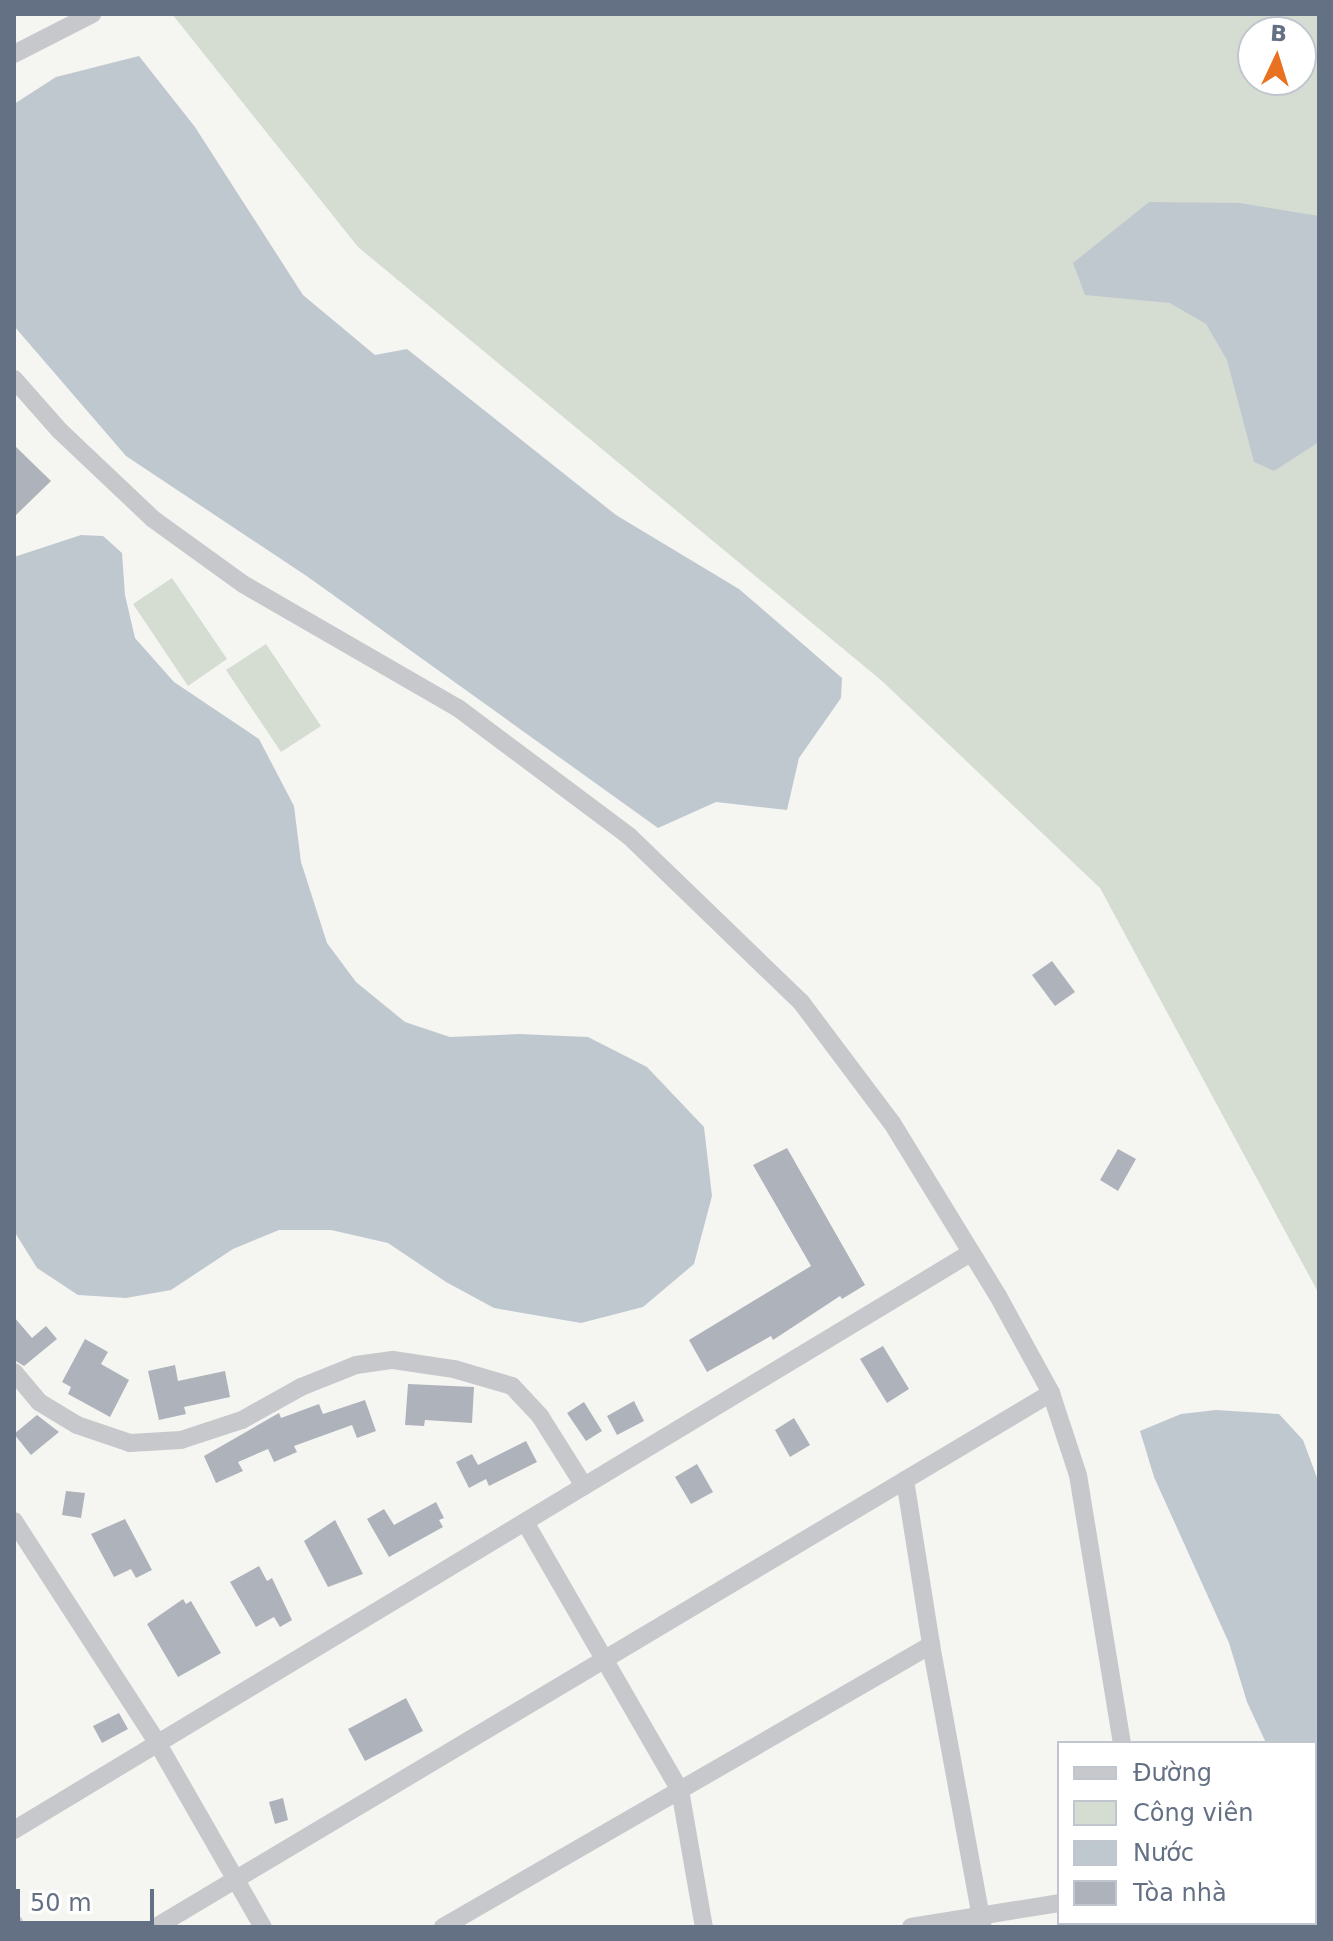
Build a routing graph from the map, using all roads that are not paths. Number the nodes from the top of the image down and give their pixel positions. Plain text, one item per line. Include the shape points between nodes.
1 (92, 14) edge
2 (14, 54) edge
3 (14, 379) edge
4 (969, 1254) junction
5 (14, 1372) edge
6 (1051, 1393) junction
7 (905, 1480) junction
8 (584, 1486) junction
9 (14, 1521) edge
10 (525, 1522) junction
11 (931, 1645) junction
12 (606, 1658) junction
13 (1122, 1741) edge
14 (158, 1744) junction
15 (680, 1790) junction
16 (14, 1830) edge
17 (235, 1880) junction
18 (1057, 1903) edge
19 (982, 1921) edge
20 (157, 1927) edge
21 (263, 1927) edge
22 (443, 1927) edge
23 (704, 1927) edge
24 (911, 1927) edge

1 - 2 street
3 - 4 street via 153,519 243,584 458,708 629,836 801,1002 892,1123
4 - 6 street
4 - 8 street
5 - 8 street via 39,1402 77,1425 130,1443 181,1440 242,1420 301,1387 356,1365 393,1360 454,1369 512,1386 540,1416
6 - 7 street
6 - 13 street via 1078,1475
7 - 11 street
7 - 12 street
8 - 10 street
9 - 14 street
10 - 12 street
10 - 14 street
11 - 15 street
11 - 19 street
12 - 15 street
12 - 17 street
14 - 16 street
14 - 17 street
15 - 22 street
15 - 23 street
17 - 20 street
17 - 21 street
18 - 19 street
19 - 24 street

